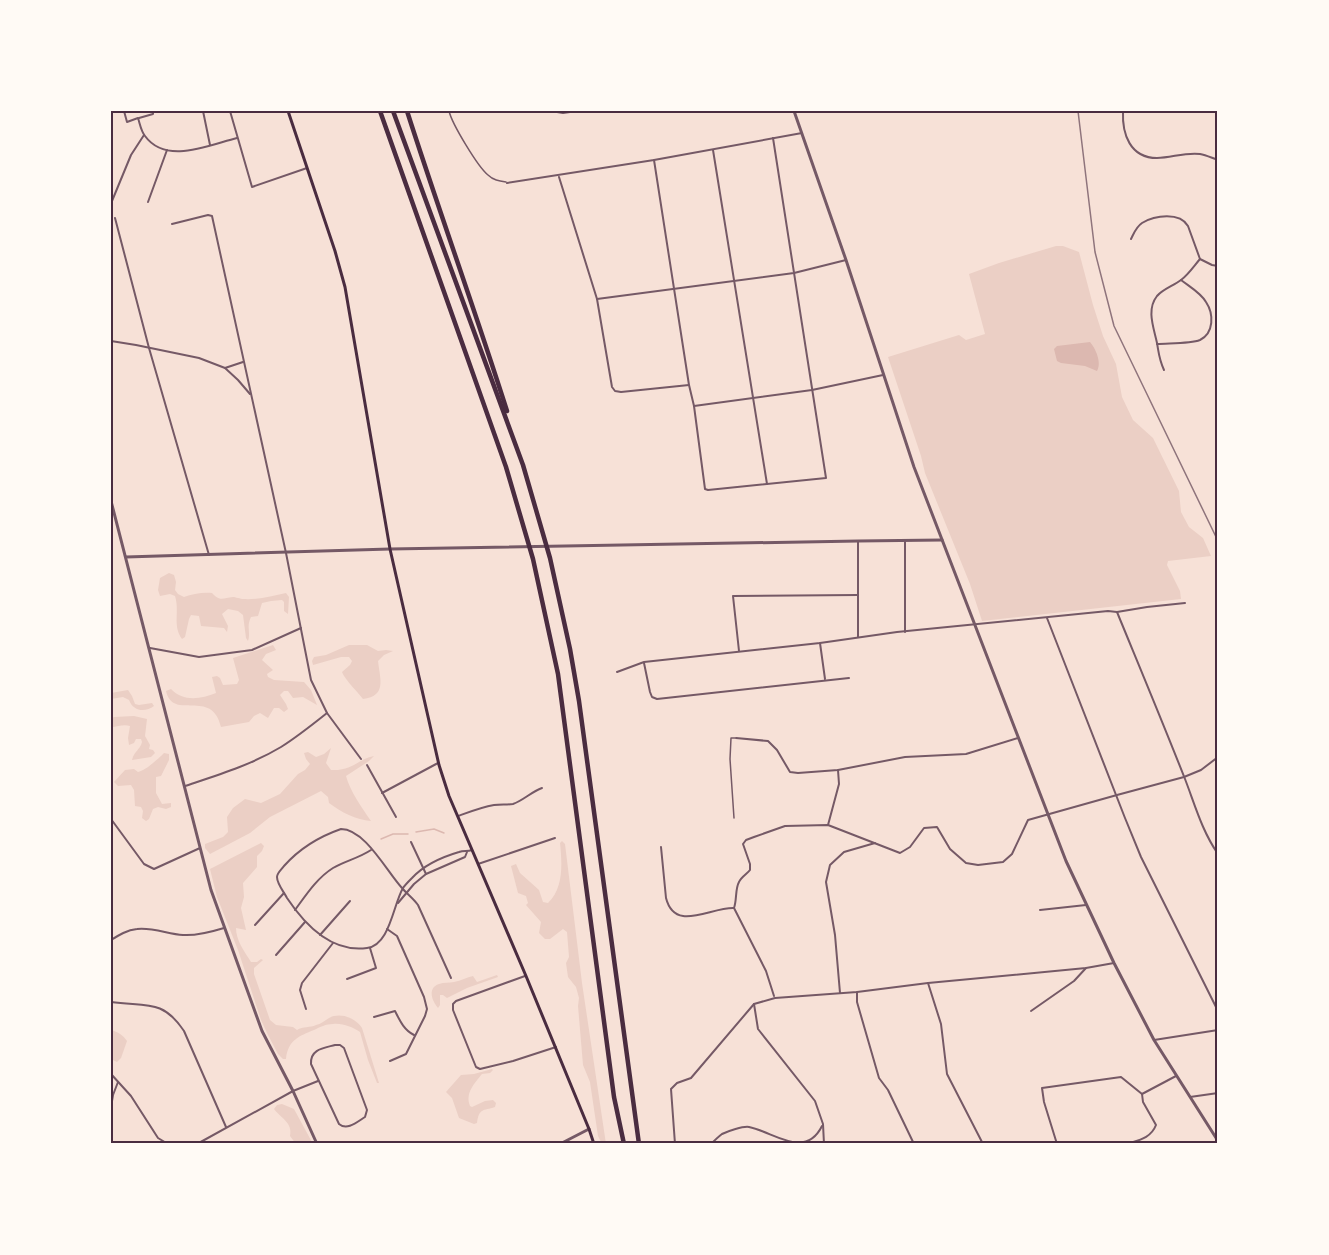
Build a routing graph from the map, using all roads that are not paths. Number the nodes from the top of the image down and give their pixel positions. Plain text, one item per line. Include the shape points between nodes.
1 (124, 111) edge
2 (153, 111) edge
3 (203, 111) edge
4 (230, 111) edge
5 (288, 111) edge
6 (380, 111) edge
7 (393, 111) edge
8 (406, 111) edge
9 (449, 111) edge
10 (550, 111) edge
11 (577, 111) edge
12 (795, 111) edge
13 (1124, 111) edge
14 (138, 118) junction
15 (802, 133) junction
16 (144, 135) junction
17 (237, 138) junction
18 (773, 138) junction
19 (210, 145) junction
20 (167, 150) junction
21 (713, 150) junction
22 (654, 160) junction
23 (1218, 160) edge
24 (307, 168) junction
25 (559, 175) junction
26 (507, 183) joint
27 (111, 202) edge
28 (148, 202) dead end
29 (115, 218) dead end
30 (172, 224) dead end
31 (1131, 239) dead end
32 (1200, 259) junction
33 (846, 260) junction
34 (1218, 266) edge
35 (794, 273) junction
36 (734, 280) junction
37 (1181, 280) junction
38 (674, 289) junction
39 (597, 299) junction
40 (111, 341) edge
41 (1157, 344) junction
42 (149, 348) junction
43 (243, 362) junction
44 (225, 368) junction
45 (1164, 370) dead end
46 (884, 375) junction
47 (689, 385) junction
48 (812, 390) junction
49 (251, 396) junction
50 (754, 398) junction
51 (694, 406) junction
52 (524, 465) junction
53 (767, 483) junction
54 (111, 501) edge
55 (905, 540) junction
56 (942, 540) junction
57 (858, 541) junction
58 (390, 549) junction
59 (286, 553) junction
60 (209, 555) junction
61 (126, 557) junction
62 (858, 595) junction
63 (1185, 603) dead end
64 (1117, 612) junction
65 (1047, 618) junction
66 (975, 625) junction
67 (301, 627) junction
68 (905, 632) junction
69 (858, 638) junction
70 (820, 643) junction
71 (150, 648) junction
72 (739, 651) junction
73 (644, 662) junction
74 (617, 672) dead end
75 (849, 678) dead end
76 (825, 680) junction
77 (327, 713) junction
78 (736, 738) joint
79 (1018, 738) junction
80 (1218, 757) edge
81 (361, 759) dead end
82 (438, 763) junction
83 (367, 765) dead end
84 (838, 771) junction
85 (1184, 777) junction
86 (185, 786) junction
87 (542, 788) dead end
88 (382, 793) junction
89 (1117, 795) junction
90 (1049, 814) junction
91 (458, 816) junction
92 (396, 817) dead end
93 (734, 818) dead end
94 (111, 819) edge
95 (828, 825) junction
96 (555, 838) dead end
97 (411, 842) dead end
98 (874, 843) junction
99 (661, 847) dead end
100 (200, 848) junction
101 (371, 850) junction
102 (472, 850) junction
103 (467, 852) junction
104 (1218, 854) edge
105 (478, 864) junction
106 (423, 868) junction
107 (426, 874) junction
108 (402, 889) junction
109 (407, 892) junction
110 (284, 893) junction
111 (350, 901) dead end
112 (396, 905) junction
113 (1086, 905) junction
114 (734, 908) junction
115 (295, 910) junction
116 (1040, 910) dead end
117 (305, 922) junction
118 (255, 925) dead end
119 (224, 928) junction
120 (387, 929) junction
121 (320, 935) junction
122 (111, 940) edge
123 (333, 943) junction
124 (370, 948) junction
125 (276, 956) dead end
126 (1114, 963) junction
127 (1086, 968) junction
128 (526, 976) junction
129 (451, 978) dead end
130 (347, 979) dead end
131 (928, 983) junction
132 (857, 992) junction
133 (840, 993) junction
134 (775, 998) junction
135 (111, 1002) edge
136 (754, 1004) junction
137 (306, 1009) dead end
138 (1031, 1011) dead end
139 (1218, 1011) edge
140 (374, 1017) dead end
141 (1218, 1030) edge
142 (415, 1036) junction
143 (1154, 1040) junction
144 (556, 1047) junction
145 (390, 1061) dead end
146 (111, 1074) edge
147 (1176, 1076) junction
148 (318, 1081) junction
149 (118, 1083) junction
150 (293, 1091) junction
151 (1218, 1093) edge
152 (1143, 1094) junction
153 (1190, 1097) junction
154 (111, 1107) edge
155 (823, 1124) junction
156 (226, 1127) junction
157 (589, 1129) junction
158 (1218, 1141) edge
159 (168, 1144) edge
160 (196, 1144) edge
161 (317, 1144) edge
162 (560, 1144) edge
163 (594, 1144) edge
164 (624, 1144) edge
165 (639, 1144) edge
166 (675, 1144) edge
167 (711, 1144) edge
168 (824, 1144) edge
169 (914, 1144) edge
170 (982, 1144) edge
171 (1058, 1144) edge
172 (1127, 1144) edge

1 - 14 street via 127,122
2 - 14 street
3 - 19 street
4 - 17 street
5 - 24 main road
6 - 164 highway via 506,466 533,559 558,674 614,1097
7 - 52 highway
8 - 52 highway
9 - 26 lane via 461,137 488,175
10 - 11 street
12 - 15 street
13 - 23 street via 1130,146 1142,155 1156,158 1199,154
14 - 16 street
15 - 18 street
15 - 33 street
16 - 20 street
16 - 27 street
17 - 19 street
17 - 24 street via 252,187
18 - 21 street
18 - 35 street
19 - 20 street
20 - 28 street
21 - 22 street
21 - 36 street
22 - 25 street
22 - 38 street
24 - 58 main road via 345,287
25 - 26 street
25 - 39 street
29 - 42 street
30 - 43 street via 212,216
31 - 32 street via 1143,222 1177,217 1188,226
32 - 34 street
32 - 37 street
33 - 35 street
33 - 46 street
35 - 36 street
35 - 48 street
36 - 38 street
36 - 50 street
37 - 41 street via 1163,291 1152,306
37 - 41 street via 1206,302 1211,328 1197,341
38 - 39 street
38 - 47 street
39 - 47 street via 615,391
40 - 42 street
41 - 45 street
42 - 44 street via 200,358
42 - 60 street
43 - 44 street
43 - 49 street
44 - 49 street
46 - 48 street
46 - 56 street
47 - 51 street
48 - 50 street
48 - 53 street via 826,478
49 - 59 street
50 - 51 street
50 - 53 street
51 - 53 street via 705,489
52 - 165 highway via 550,558 579,701
54 - 61 street
55 - 56 street
55 - 57 street
55 - 68 street
56 - 66 street
57 - 58 street
57 - 62 street
58 - 59 street
58 - 82 main road
59 - 60 street
59 - 67 street
60 - 61 street
61 - 71 street
62 - 69 street
62 - 72 street via 733,596
63 - 64 street
64 - 65 street
64 - 85 street
65 - 66 street
65 - 89 street
66 - 68 street
66 - 79 street
67 - 71 street via 252,650 199,657
67 - 77 street via 311,680
68 - 69 street
69 - 70 street
70 - 72 street
70 - 76 street
71 - 86 street
72 - 73 street
73 - 74 street
73 - 76 street via 650,692 657,699
75 - 76 street
77 - 81 street
77 - 86 street via 294,739 254,761
78 - 84 street via 768,741 790,772
78 - 93 lane via 731,738 729,759
79 - 84 street via 966,754 905,757
79 - 90 street
80 - 85 street
82 - 88 street
82 - 91 main road
83 - 88 street
84 - 95 street via 839,784
85 - 89 street
85 - 104 street via 1204,830
86 - 100 street
87 - 91 street via 520,801
88 - 92 street
89 - 90 street
89 - 139 street via 1141,857
90 - 98 street via 1028,820 1012,854 1003,862 966,864 950,849 937,827 924,828 910,847 900,853
90 - 113 street
91 - 102 main road
94 - 100 street via 144,864 154,868
95 - 98 street
95 - 114 street via 785,826 746,840 743,844 750,870 738,883
96 - 105 street
97 - 106 street
98 - 133 street via 844,852 830,865 826,882
99 - 114 street via 666,898 672,911 686,917
100 - 119 street
101 - 108 street
101 - 110 street via 347,829 307,844 277,877
101 - 115 street via 320,878
102 - 103 street
102 - 105 main road
103 - 106 street via 462,850
103 - 107 street via 465,857
105 - 128 main road
106 - 107 street
106 - 108 street
107 - 109 street
108 - 109 street
108 - 112 street
109 - 112 street
109 - 129 street via 418,905
110 - 115 street
110 - 118 street
111 - 121 street
112 - 120 street
113 - 116 street
113 - 126 street
114 - 134 street via 766,971
115 - 117 street
117 - 121 street
117 - 125 street
119 - 122 street via 195,935 136,929
119 - 150 street via 262,1031
120 - 124 street
120 - 142 street via 397,936 426,1004
121 - 123 street
123 - 124 street
123 - 137 street via 302,983 300,990
124 - 130 street via 376,968
126 - 127 street
126 - 143 street
127 - 131 street
127 - 138 street
128 - 144 main road
128 - 144 street via 453,1004 476,1067 513,1061
131 - 132 street
131 - 170 street via 941,1024 947,1074
132 - 133 street
132 - 169 street via 879,1078
133 - 134 street
134 - 136 street
135 - 156 street via 149,1005 175,1018
136 - 155 street via 758,1029 815,1101
136 - 166 street via 691,1077 671,1089
140 - 142 street via 395,1011 402,1025
141 - 143 street
142 - 145 street via 406,1054
143 - 147 street
144 - 157 main road
146 - 149 street
147 - 152 street
147 - 153 street
148 - 148 street via 311,1064 313,1054 340,1045 367,1110 365,1117 347,1127 339,1124
148 - 150 street
149 - 154 street
149 - 159 street via 158,1138
150 - 156 street
150 - 161 street
151 - 153 street
152 - 171 street via 1121,1077 1042,1088
152 - 172 street via 1143,1102 1156,1125 1153,1133
153 - 158 street
155 - 167 street via 814,1138 800,1143 747,1126 722,1134
155 - 168 street
156 - 160 street
157 - 162 street
157 - 163 main road

